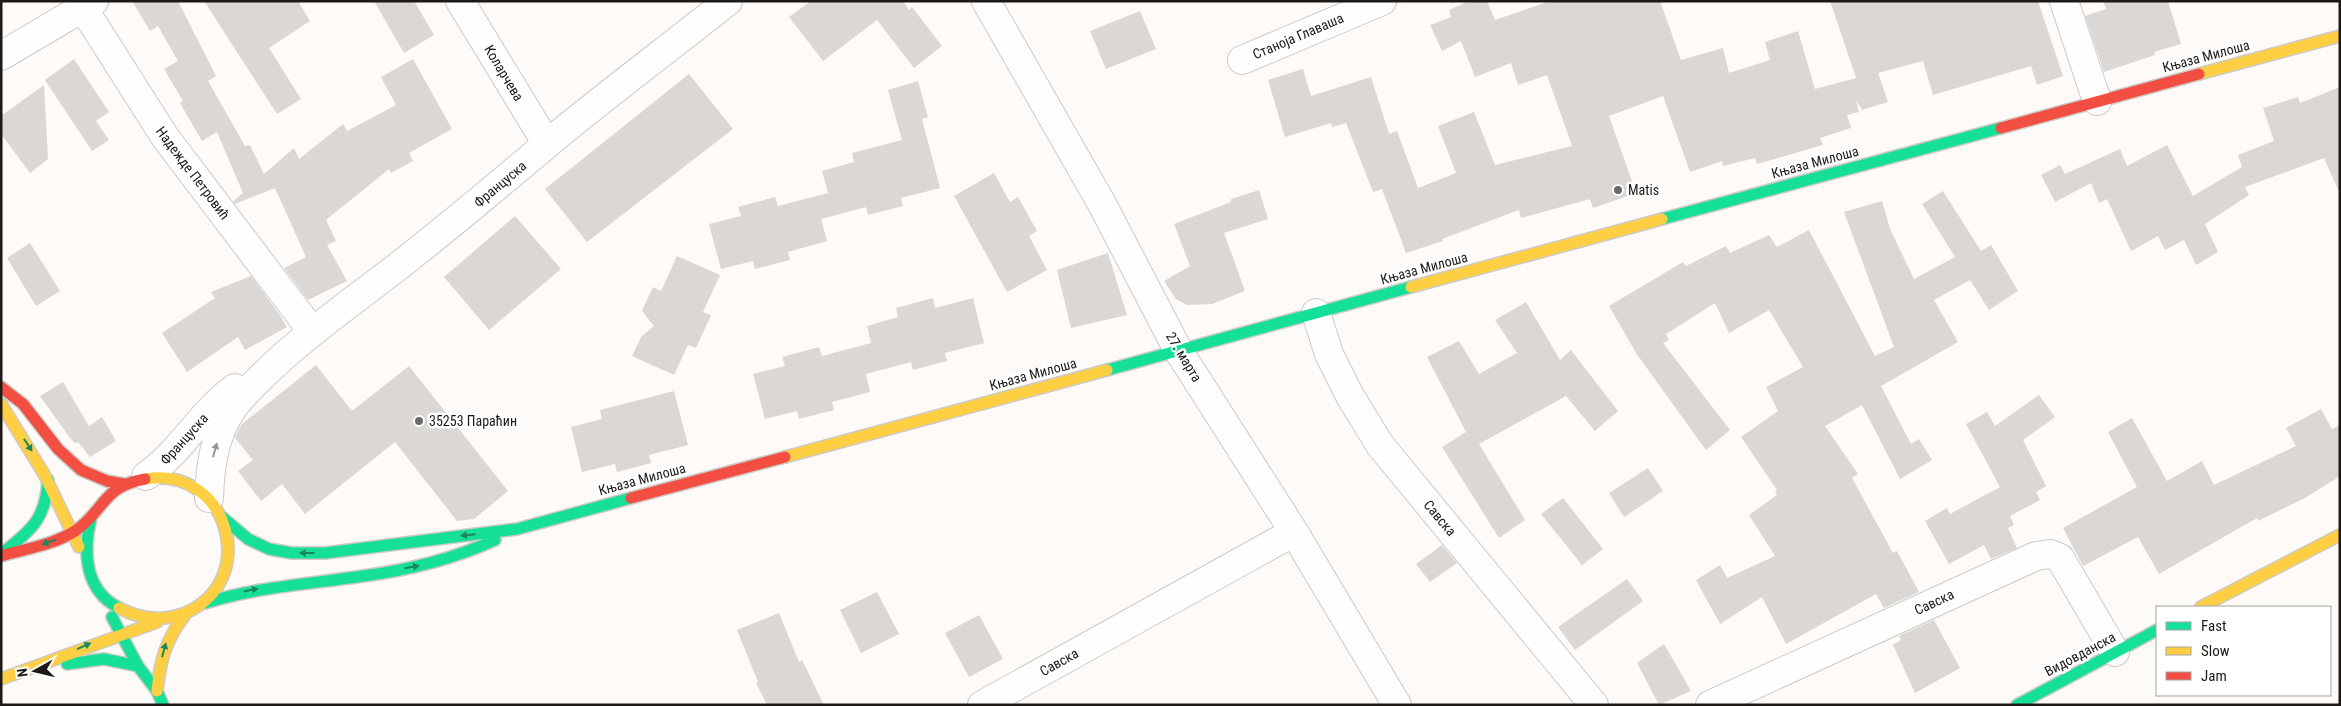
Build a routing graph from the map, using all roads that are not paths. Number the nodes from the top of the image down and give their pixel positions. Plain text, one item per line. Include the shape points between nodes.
1 (460, 1) edge
2 (728, 1) edge
3 (986, 1) edge
4 (1382, 1) edge
5 (2064, 1) edge
6 (88, 5) edge
7 (2340, 36) edge
8 (1, 56) edge
9 (1242, 60) dead end
10 (2096, 101) junction
11 (547, 144) junction
12 (1316, 312) junction
13 (312, 331) junction
14 (1178, 350) junction
15 (271, 368) junction
16 (1, 387) edge
17 (1, 404) edge
18 (48, 480) junction
19 (135, 480) junction
20 (216, 508) junction
21 (91, 518) junction
22 (516, 529) junction
23 (73, 532) junction
24 (1294, 532) junction
25 (2340, 535) edge
26 (1, 555) edge
27 (87, 566) junction
28 (97, 589) junction
29 (205, 603) junction
30 (2203, 606) edge
31 (185, 615) junction
32 (161, 621) junction
33 (2156, 631) edge
34 (119, 632) junction
35 (2115, 652) junction
36 (138, 666) junction
37 (40, 667) junction
38 (1, 679) edge
39 (157, 691) junction
40 (163, 705) edge
41 (982, 705) edge
42 (1397, 705) edge
43 (1594, 705) edge
44 (1710, 705) edge
45 (2017, 705) edge

1 - 11 street, Коларчева
2 - 11 street, Француска
3 - 14 street, 27. марта via 1102,204
4 - 9 street, Станоја Главаша
5 - 10 street
6 - 8 street
6 - 13 street, Надежде Петровић via 165,137
7 - 10 main road, Књаза Милоша
10 - 12 main road, Књаза Милоша
11 - 13 street, Француска via 431,240
12 - 14 main road, Књаза Милоша
12 - 43 street, Савска via 1330,354 1350,396 1380,445
13 - 15 street, Француска
14 - 22 main road, Књаза Милоша
14 - 24 street, 27. марта
15 - 19 street, Француска via 252,376 230,392 201,419 174,453
20 -> 15 street, Француска via 211,464 225,420 241,398
16 - 19 main road via 24,404 58,449 81,470 107,481
17 -> 18 main road
18 - 23 main road
18 - 26 main road via 44,513
19 - 20 main road via 169,477 190,484
19 - 21 main road via 105,498
22 -> 20 main road, Књаза Милоша via 325,553 297,553 256,546
20 - 29 main road via 228,540 227,563 219,585
21 - 23 main road
21 - 27 main road via 85,542
29 -> 22 main road, Књаза Милоша via 261,588 424,565 474,550
23 -> 26 main road via 47,543
23 - 27 main road
24 - 41 street, Савска
24 - 42 street, 27. марта
25 - 30 main road
27 - 28 main road
28 - 32 main road via 114,607 136,618
28 - 34 main road
29 - 31 main road
31 - 32 main road
39 -> 31 main road via 165,646 171,631
32 - 34 main road
33 - 35 main road, Видовданска
34 - 36 main road
37 -> 34 main road
35 - 44 street, Савска via 2060,558 2050,554 2036,556
35 - 45 main road, Видовданска
36 - 37 main road via 104,659
36 - 39 main road
37 - 38 main road
39 - 40 main road

